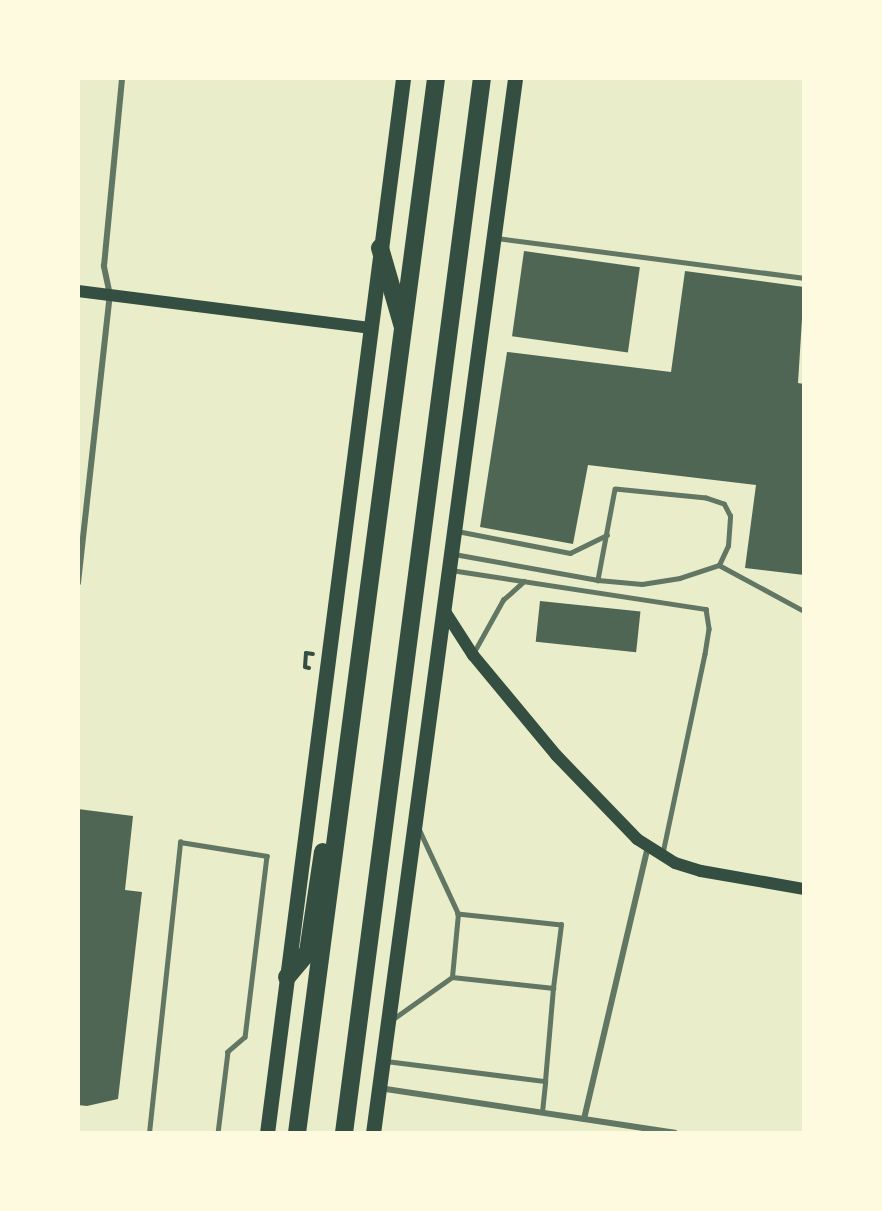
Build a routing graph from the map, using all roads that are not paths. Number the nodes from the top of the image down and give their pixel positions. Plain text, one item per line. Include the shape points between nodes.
1 (122, 78) edge
2 (403, 78) edge
3 (436, 78) edge
4 (482, 78) edge
5 (514, 78) edge
6 (494, 237) junction
7 (380, 248) junction
8 (804, 278) edge
9 (78, 291) edge
10 (110, 295) junction
11 (370, 328) junction
12 (405, 334) junction
13 (454, 530) junction
14 (607, 535) junction
15 (451, 554) junction
16 (719, 565) junction
17 (449, 570) junction
18 (598, 580) junction
19 (524, 581) junction
20 (78, 583) edge
21 (444, 609) junction
22 (804, 611) edge
23 (473, 655) junction
24 (342, 803) junction
25 (415, 823) junction
26 (648, 847) junction
27 (662, 855) junction
28 (804, 889) edge
29 (458, 914) junction
30 (287, 976) junction
31 (452, 977) junction
32 (553, 988) junction
33 (388, 1023) junction
34 (383, 1061) junction
35 (545, 1081) junction
36 (378, 1088) junction
37 (542, 1113) junction
38 (584, 1119) junction
39 (149, 1133) edge
40 (218, 1133) edge
41 (267, 1133) edge
42 (297, 1133) edge
43 (344, 1133) edge
44 (373, 1133) edge
45 (675, 1133) edge

1 - 10 street via 104,266
2 - 7 main road
3 - 12 highway
4 - 43 highway
5 - 6 main road
6 - 8 lane
6 - 13 main road
7 - 11 main road
7 - 12 highway
9 - 10 main road
10 - 11 main road
10 - 20 street
11 - 30 main road
12 - 24 highway
13 - 14 lane via 570,554
13 - 15 main road
14 - 16 lane via 615,489 706,498 724,504 730,516 728,546
14 - 18 lane
15 - 17 main road
15 - 18 lane
16 - 18 lane via 642,584
16 - 22 lane
17 - 19 lane
17 - 21 main road
19 - 23 lane via 503,600
19 - 27 lane via 696,606 709,614 705,654
21 - 23 main road
21 - 25 main road
23 - 26 main road via 583,786
24 - 30 highway via 326,835 308,952
24 - 42 highway
25 - 29 lane
25 - 33 main road
26 - 27 main road
26 - 38 street
27 - 28 main road via 701,871
29 - 31 lane
29 - 32 lane via 561,925
30 - 41 main road
31 - 32 lane
31 - 33 lane
32 - 35 lane
33 - 34 main road
34 - 35 lane
34 - 36 main road
35 - 37 lane
36 - 37 street
36 - 44 main road
37 - 38 street
38 - 45 street
39 - 40 lane via 180,842 267,856 245,1037 228,1052

